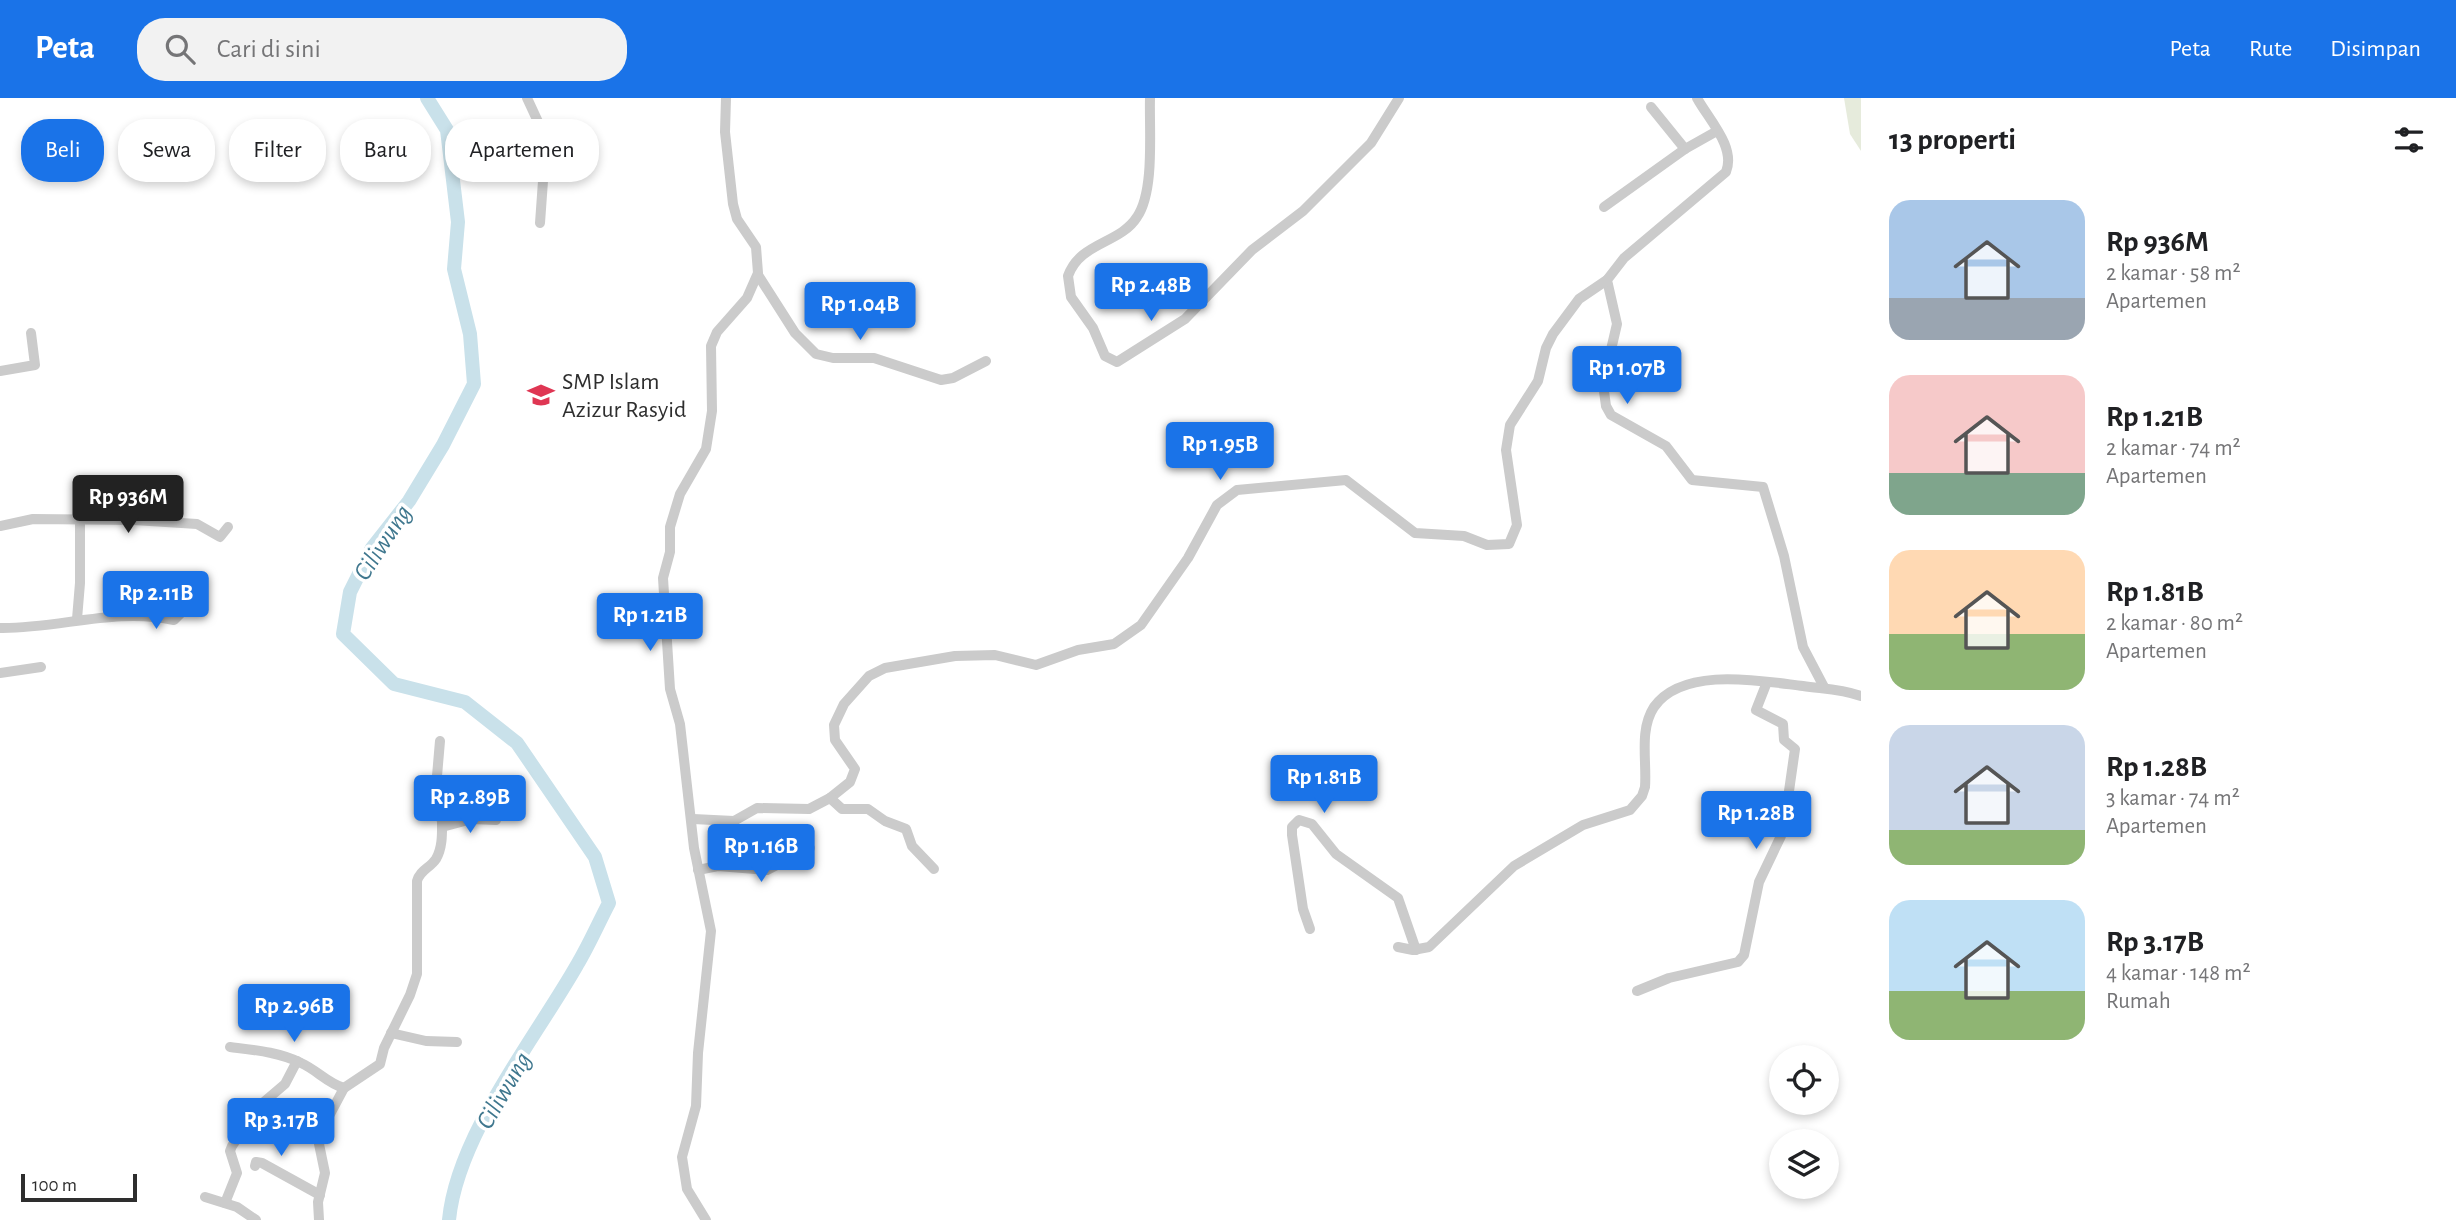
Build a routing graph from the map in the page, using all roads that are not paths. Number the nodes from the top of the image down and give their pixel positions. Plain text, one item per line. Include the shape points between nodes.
1 (527, 98) edge
2 (726, 98) edge
3 (1150, 98) edge
4 (1399, 98) edge
5 (1696, 98) edge
6 (1651, 107) dead end
7 (1717, 131) junction
8 (1685, 149) junction
9 (1604, 207) dead end
10 (540, 223) dead end
11 (758, 275) junction
12 (1607, 280) junction
13 (31, 332) dead end
14 (986, 361) dead end
15 (0, 371) edge
16 (80, 520) junction
17 (0, 526) edge
18 (228, 527) dead end
19 (192, 582) dead end
20 (77, 620) junction
21 (0, 628) edge
22 (41, 667) dead end
23 (0, 673) edge
24 (1767, 682) junction
25 (1824, 687) junction
26 (1861, 696) edge
27 (440, 741) dead end
28 (830, 799) junction
29 (693, 819) junction
30 (496, 820) dead end
31 (442, 827) junction
32 (810, 848) dead end
33 (934, 869) dead end
34 (698, 870) junction
35 (1310, 929) dead end
36 (1398, 947) dead end
37 (1416, 950) junction
38 (1637, 991) dead end
39 (391, 1033) junction
40 (457, 1042) dead end
41 (230, 1046) dead end
42 (297, 1061) junction
43 (344, 1088) junction
44 (255, 1166) dead end
45 (320, 1195) junction
46 (205, 1197) dead end
47 (225, 1203) junction
48 (256, 1220) edge
49 (319, 1220) edge
50 (706, 1220) edge

1 - 10 street via 545,139
2 - 11 street via 733,204 737,219 756,247
3 - 4 street via 1141,210 1128,227 1083,254 1071,267 1067,281 1071,298 1093,328 1105,356 1117,362 1185,319 1252,250 1303,211 1371,143
5 - 7 street
6 - 8 street
7 - 8 street
7 - 12 street via 1728,149 1726,172 1624,258
8 - 9 street
11 - 14 street via 794,333 816,355 874,358 945,380
11 - 29 street via 742,306 710,345 712,411 706,449 680,494 663,573 666,662
12 - 25 street via 1617,324 1603,384 1608,409 1666,446 1692,480 1763,487 1784,556 1803,647
12 - 28 street via 1579,299 1549,339 1538,381 1510,425 1506,457 1517,525 1509,544 1487,545 1464,536 1415,533 1346,480 1233,492 1217,505 1144,622 1114,644 1078,650 1036,665 995,655 954,656 885,668 869,676 844,704 834,725 835,740 855,769 850,782
13 - 15 street via 35,365
16 - 17 street via 33,519
16 - 18 street via 193,523 218,537
16 - 20 street
19 - 20 street via 176,620 148,616
20 - 21 street via 59,626
22 - 23 street
24 - 25 street
24 - 37 street via 1713,680 1669,694 1655,707 1646,726 1645,787 1638,803 1623,813 1583,825 1519,862 1439,940
24 - 38 street via 1756,710 1783,724 1784,740 1795,749 1795,758 1788,799 1777,820 1781,836 1759,882 1744,955 1738,962
25 - 26 street
27 - 31 street via 437,776 423,801 441,816
28 - 29 street via 809,809 757,808 732,822
28 - 33 street via 842,809 868,809 904,828 912,846
29 - 34 street
30 - 31 street via 472,819
31 - 39 street via 437,857 418,877 417,974
32 - 34 street via 767,870 718,866
34 - 50 street via 712,944 700,1028 696,1106 682,1169 687,1189
35 - 37 street via 1292,835 1294,822 1299,820 1312,824 1336,854 1398,898
36 - 37 street
39 - 40 street
39 - 43 street via 377,1068
41 - 42 street
42 - 43 street
42 - 47 street via 285,1084 258,1107 232,1146 237,1173
43 - 45 street via 319,1144 325,1173
44 - 45 street via 262,1163
45 - 49 street
46 - 47 street
47 - 48 street

